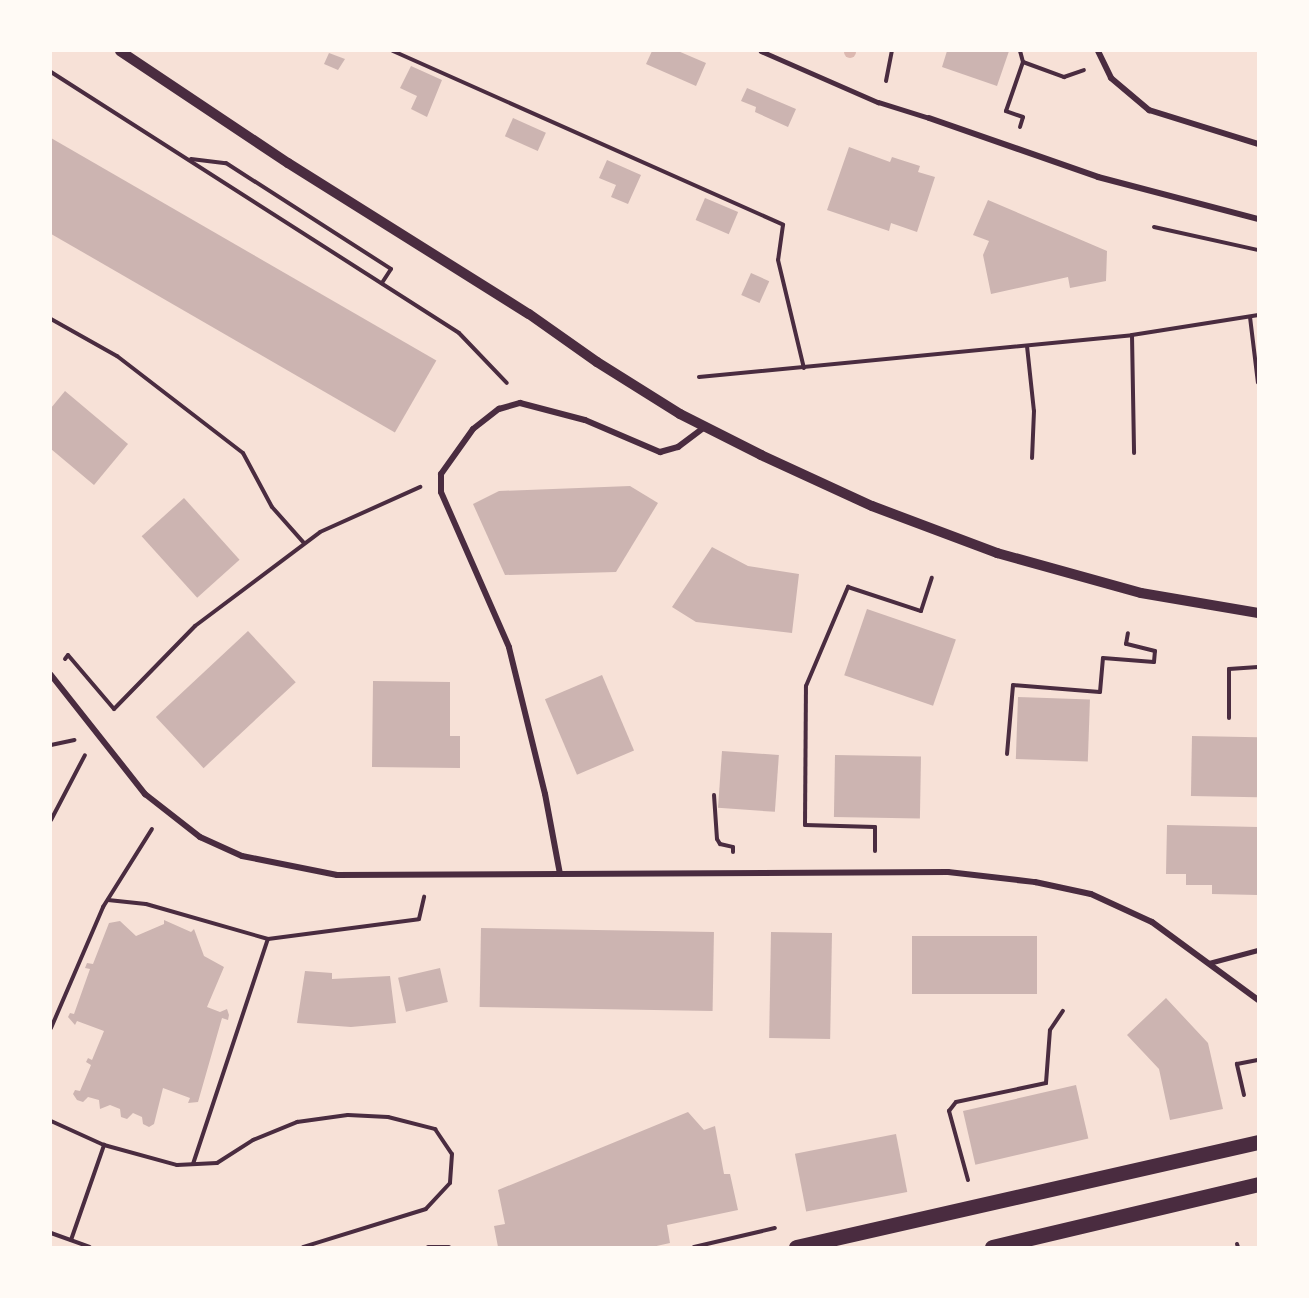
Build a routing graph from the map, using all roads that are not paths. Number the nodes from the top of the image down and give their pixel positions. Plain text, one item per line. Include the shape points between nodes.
1 (120, 51) edge
2 (761, 51) edge
3 (1098, 51) edge
4 (929, 118) joint
5 (1258, 144) edge
6 (1258, 219) edge
7 (706, 427) junction
8 (1258, 613) edge
9 (51, 675) edge
10 (560, 874) junction
11 (1258, 950) edge
12 (1209, 963) junction
13 (1258, 1000) edge
14 (1258, 1142) edge
15 (1258, 1184) edge
16 (796, 1247) edge
17 (992, 1247) edge

1 - 7 street via 288,163 529,314 597,362
2 - 4 lane via 878,102
3 - 5 street via 1111,78 1149,110
4 - 6 street via 1098,177
7 - 8 street via 872,506 997,554 1141,592
7 - 10 street via 678,447 660,452 585,420 520,403 499,409 473,429 440,478 441,492 508,647 545,794
9 - 10 street via 123,771 164,810 200,837 242,856 338,875
10 - 12 street via 948,872 1035,882 1090,894 1152,922
11 - 12 lane
12 - 13 street
14 - 16 main road
15 - 17 main road

